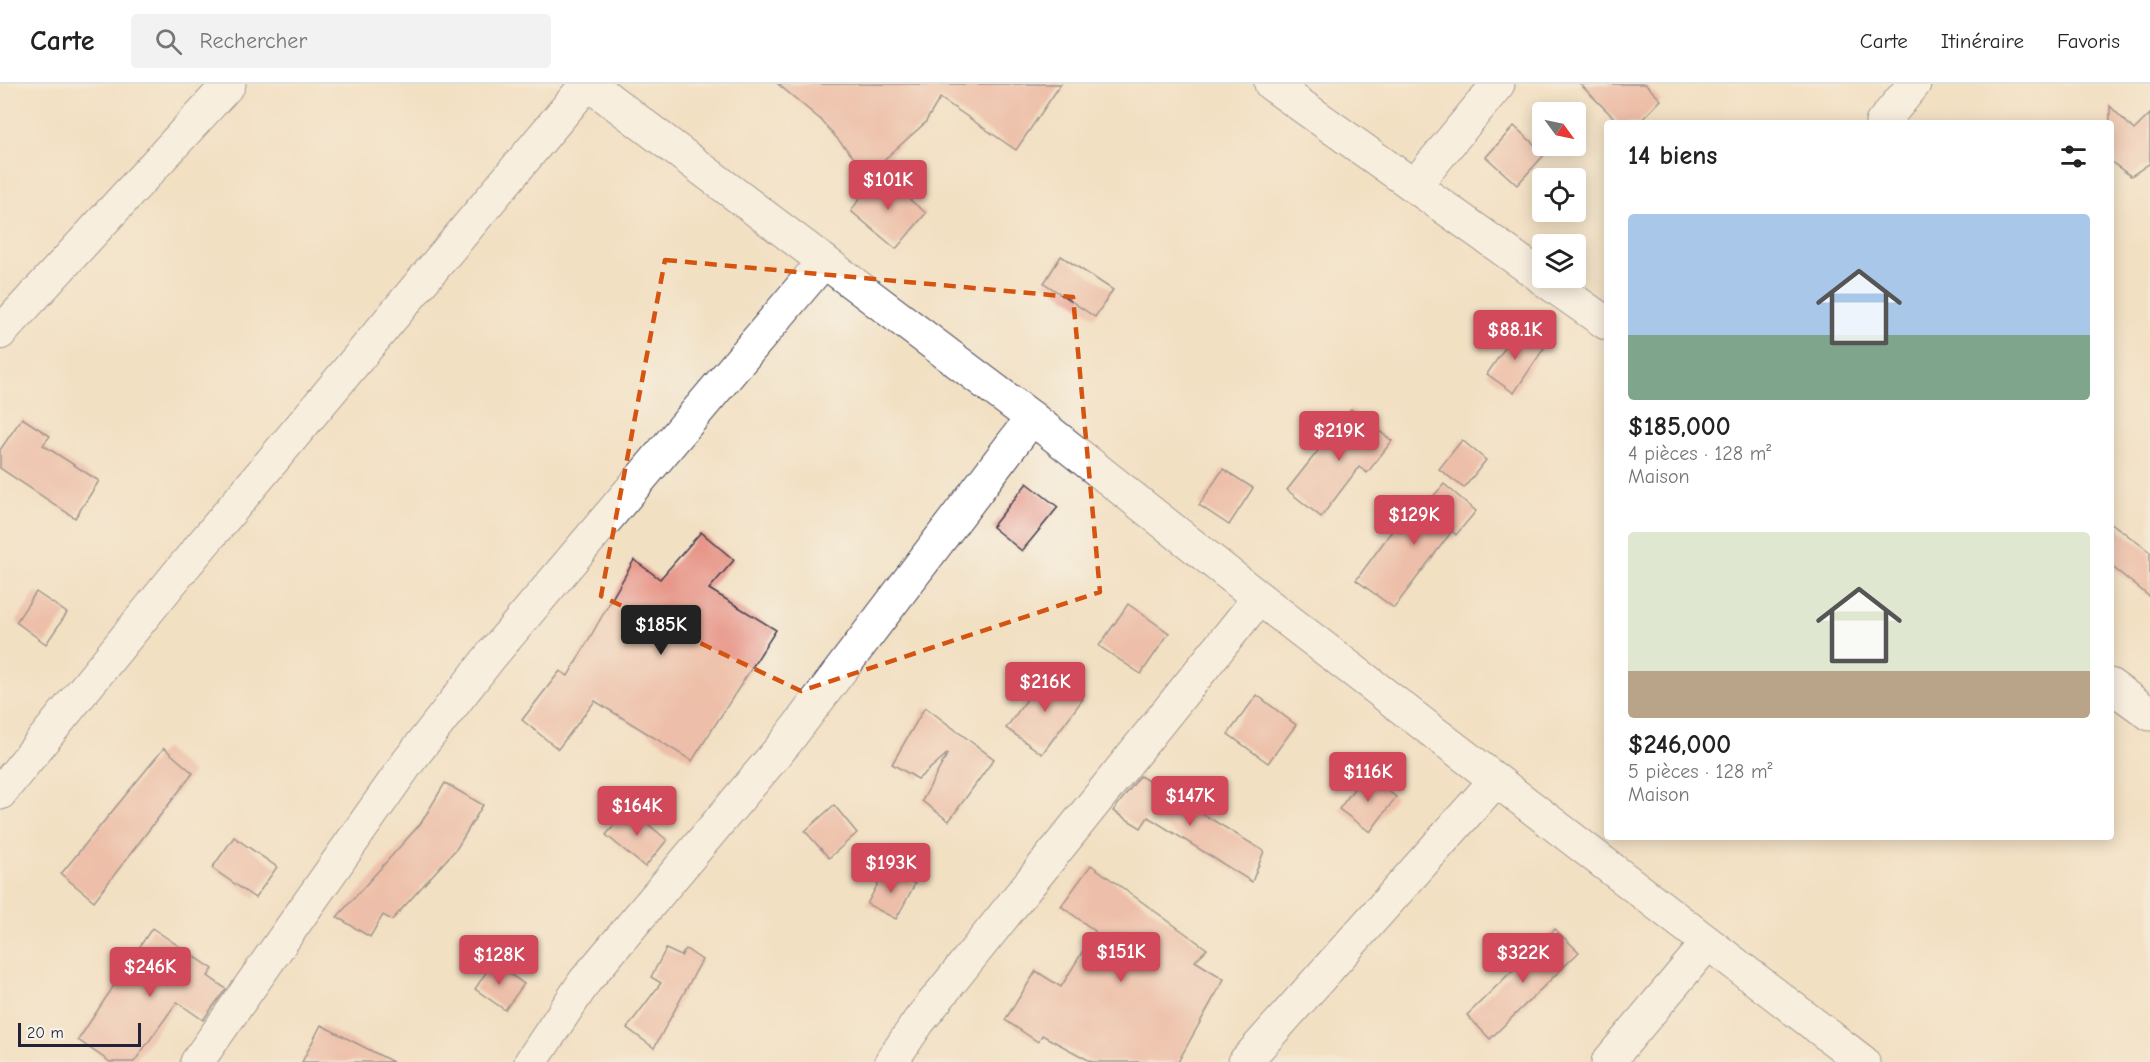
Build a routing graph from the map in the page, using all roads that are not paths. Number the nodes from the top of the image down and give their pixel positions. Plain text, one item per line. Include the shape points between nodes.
1 (229, 84) edge
2 (588, 84) edge
3 (1271, 84) edge
4 (1498, 84) edge
5 (1914, 84) edge
6 (1884, 120) edge
7 (1414, 186) junction
8 (824, 261) junction
9 (1532, 270) edge
10 (1557, 288) edge
11 (1604, 323) edge
12 (0, 333) edge
13 (1032, 418) junction
14 (1259, 598) junction
15 (2114, 687) edge
16 (2150, 714) edge
17 (1496, 780) junction
18 (0, 793) edge
19 (1707, 944) junction
20 (197, 1062) edge
21 (531, 1062) edge
22 (891, 1062) edge
23 (1245, 1062) edge
24 (1608, 1062) edge
25 (1863, 1062) edge

1 - 12 street
2 - 8 street
2 - 18 street
3 - 7 street
4 - 7 street
5 - 6 street
7 - 9 street
8 - 13 street
8 - 20 street via 408,762
10 - 11 street
13 - 14 street
13 - 21 street via 786,742 585,981
14 - 17 street
14 - 22 street via 919,1021
15 - 16 street
17 - 19 street
17 - 23 street
19 - 24 street
19 - 25 street

